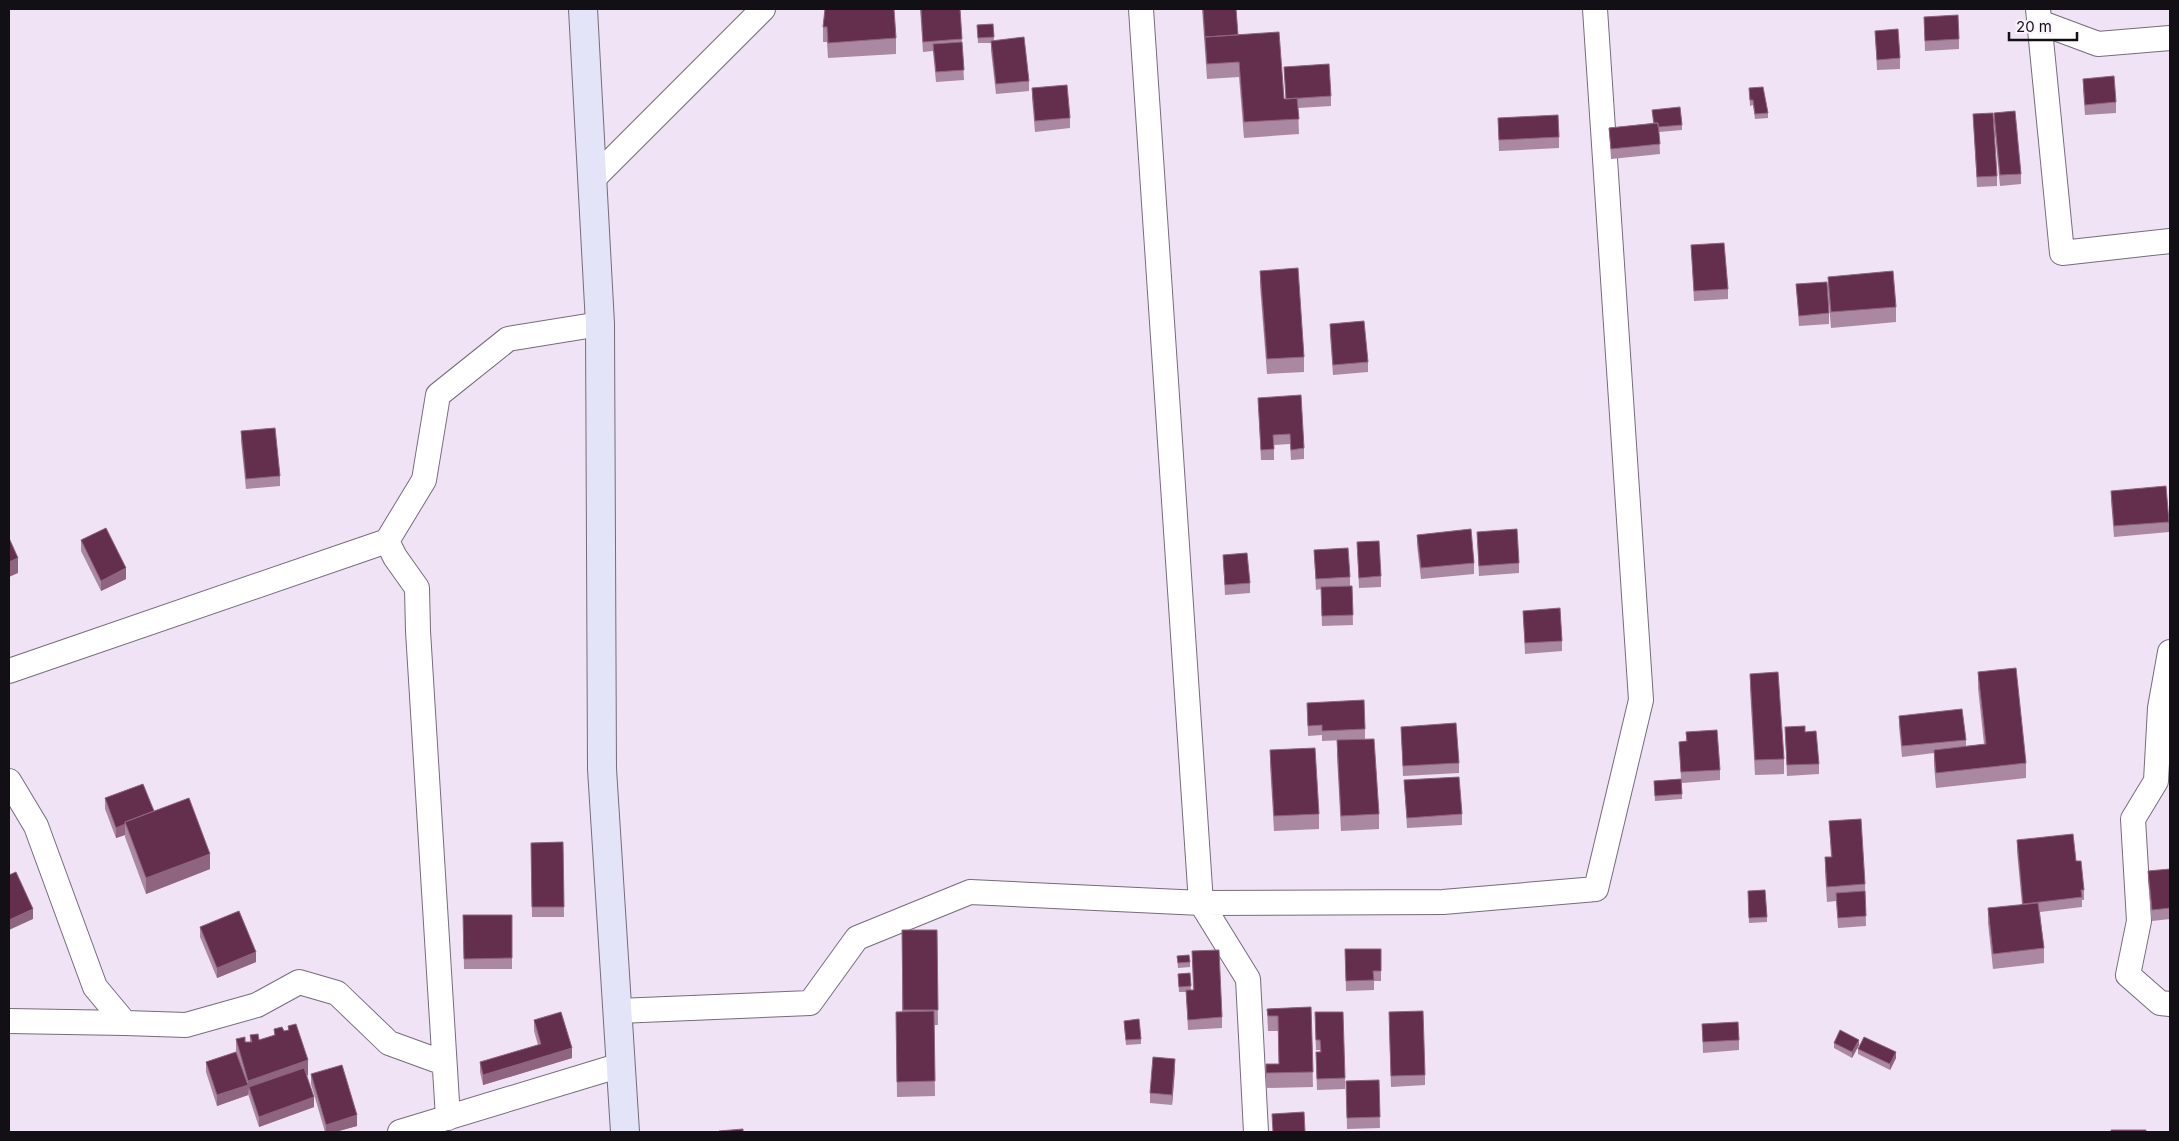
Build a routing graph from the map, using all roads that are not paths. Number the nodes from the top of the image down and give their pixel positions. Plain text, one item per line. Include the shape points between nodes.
1 (584, 9) edge
2 (763, 9) edge
3 (1142, 9) edge
4 (1596, 9) edge
5 (2038, 16) edge
6 (2170, 38) edge
7 (592, 180) junction
8 (2170, 241) edge
9 (600, 324) junction
10 (387, 541) junction
11 (2170, 652) edge
12 (9, 671) edge
13 (9, 781) edge
14 (1201, 904) junction
15 (2170, 1004) edge
16 (618, 1011) junction
17 (9, 1021) edge
18 (125, 1023) junction
19 (444, 1063) junction
20 (621, 1065) junction
21 (448, 1118) junction
22 (400, 1132) edge
23 (625, 1132) edge
24 (1256, 1132) edge

1 - 7 street
2 - 7 street
3 - 14 street
4 - 14 street via 1640,700 1596,889 1443,902
5 - 6 street via 2098,44
5 - 8 street via 2062,253
7 - 9 street
9 - 10 street via 508,339 438,395 424,480
9 - 16 street via 602,769
10 - 12 street
10 - 19 street via 417,588
11 - 15 street via 2160,708 2156,781 2133,819 2139,921 2128,975 2160,1003
13 - 18 street via 36,826 95,987
14 - 16 street via 970,892 857,938 810,1003
14 - 24 street via 1248,979
16 - 20 street
17 - 18 street
18 - 19 street via 186,1025 257,1005 299,982 337,993 389,1043
19 - 21 street
20 - 21 street
20 - 23 street
21 - 22 street

